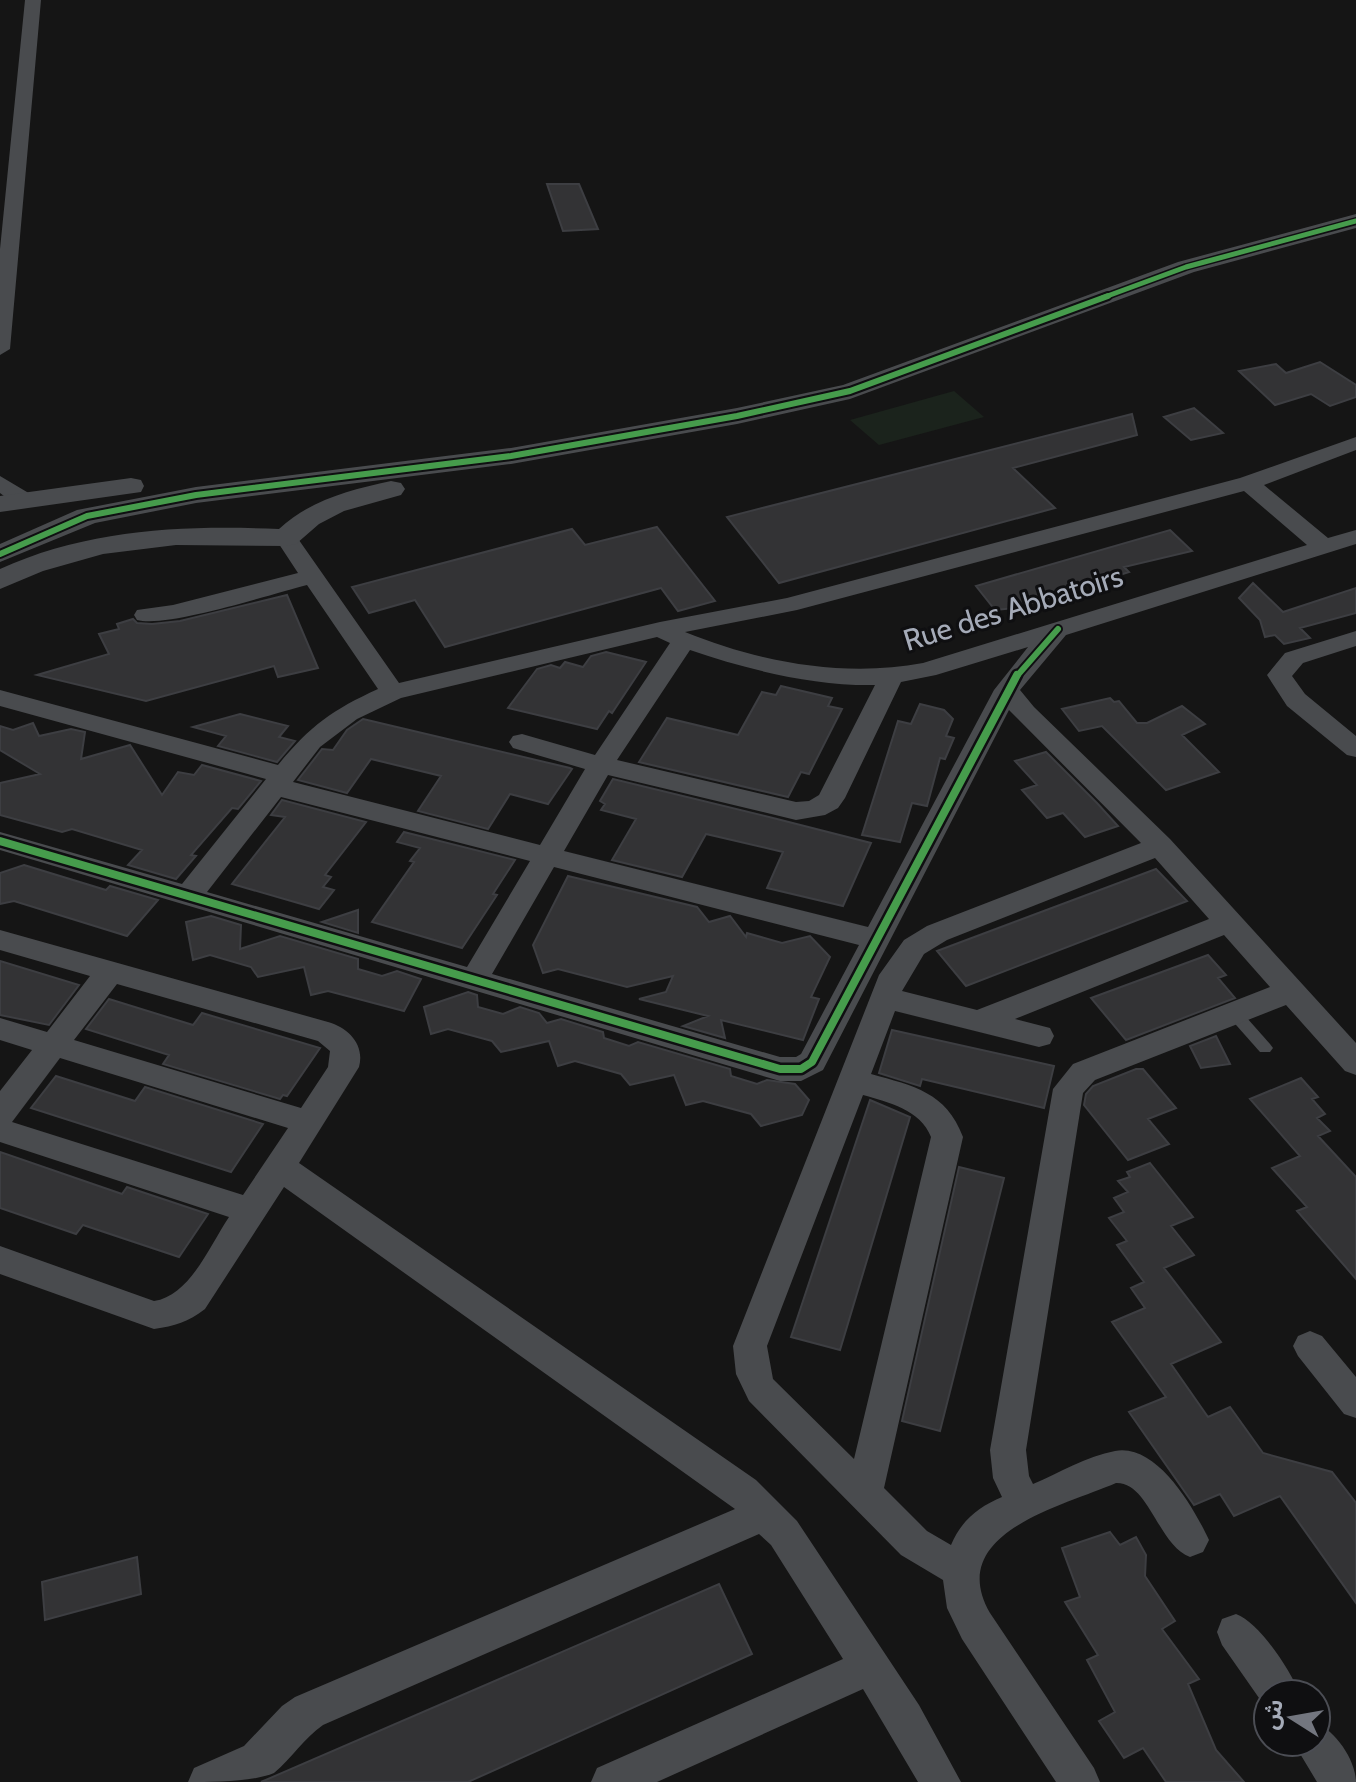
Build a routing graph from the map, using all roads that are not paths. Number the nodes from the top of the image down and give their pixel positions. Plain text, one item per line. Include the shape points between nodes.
1 (33, 0) edge
2 (1356, 208) edge
3 (1356, 221) edge
4 (0, 349) edge
5 (1356, 443) edge
6 (511, 456) junction
7 (0, 483) edge
8 (1248, 483) junction
9 (12, 502) edge
10 (1356, 537) edge
11 (286, 538) junction
12 (1323, 546) junction
13 (0, 554) edge
14 (310, 577) junction
15 (0, 580) edge
16 (146, 615) dead end
17 (1058, 629) junction
18 (671, 635) junction
19 (1356, 638) edge
20 (977, 655) junction
21 (1024, 666) junction
22 (891, 677) junction
23 (1007, 690) junction
24 (393, 692) junction
25 (0, 698) edge
26 (522, 742) dead end
27 (1356, 749) edge
28 (601, 765) junction
29 (278, 781) junction
30 (0, 841) edge
31 (1160, 846) junction
32 (547, 857) junction
33 (187, 898) junction
34 (1229, 922) junction
35 (874, 939) junction
36 (0, 940) edge
37 (111, 970) junction
38 (473, 981) junction
39 (1291, 991) junction
40 (885, 998) junction
41 (1234, 1013) junction
42 (979, 1021) junction
43 (0, 1029) edge
44 (1039, 1036) dead end
45 (53, 1045) junction
46 (1265, 1048) dead end
47 (1356, 1063) edge
48 (853, 1080) junction
49 (0, 1114) edge
50 (307, 1122) junction
51 (0, 1130) edge
52 (278, 1166) junction
53 (249, 1210) junction
54 (0, 1260) edge
55 (1310, 1346) dead end
56 (1356, 1403) edge
57 (864, 1495) junction
58 (1025, 1504) junction
59 (766, 1513) junction
60 (1190, 1540) dead end
61 (960, 1570) junction
62 (1236, 1632) dead end
63 (869, 1667) junction
64 (1269, 1678) edge
65 (1324, 1758) edge
66 (208, 1782) edge
67 (611, 1782) edge
68 (941, 1782) edge
69 (1080, 1782) edge
70 (1341, 1782) edge

1 - 4 street
2 - 9 street via 1170,261 831,380 484,440
3 - 6 street via 1186,267 850,391
5 - 8 street
6 - 11 street via 335,503
6 - 13 street via 196,495 87,516
7 - 9 street
8 - 12 street
8 - 18 street
10 - 12 street, Rue des Abbatoirs
11 - 14 street
11 - 15 street via 156,538 23,567
12 - 17 street, Rue des Abbatoirs
14 - 16 street
14 - 24 street
17 - 20 street, Rue des Abbatoirs
17 - 21 street
18 - 22 street, Rue des Abbatoirs via 807,674
18 - 24 street
18 - 28 street
19 - 27 street via 1294,658 1279,675 1296,700
20 - 21 street
20 - 22 street, Rue des Abbatoirs
21 - 23 street
22 - 28 street via 832,798 818,809 796,811
23 - 31 street
23 - 35 street
24 - 29 street via 328,726
25 - 29 street
26 - 28 street
28 - 32 street
29 - 32 street
29 - 33 street
30 - 33 street
31 - 34 street
31 - 40 street via 924,939 898,965
32 - 35 street
32 - 38 street
33 - 38 street
34 - 39 street
34 - 42 street
35 - 38 street via 812,1062 791,1071
36 - 37 street
37 - 45 street
37 - 50 street via 338,1038 346,1065
39 - 41 street
39 - 47 street
40 - 42 street
40 - 48 street
41 - 46 lane
41 - 58 street via 1084,1072 1068,1089 1008,1450 1011,1478
42 - 44 street
43 - 45 street
45 - 49 street
45 - 50 street
48 - 57 street via 755,1332 749,1360 761,1390
48 - 57 street via 931,1109 947,1137
50 - 52 street
51 - 53 street
52 - 53 street
52 - 59 street
53 - 54 street via 193,1299 165,1315
55 - 56 street
57 - 61 street via 914,1543
58 - 60 street via 1124,1466 1150,1480
58 - 61 street via 982,1527
59 - 63 street
59 - 66 street via 309,1711 258,1760
61 - 69 street via 966,1608 976,1626
62 - 64 street
63 - 67 street
63 - 68 street
65 - 70 street

